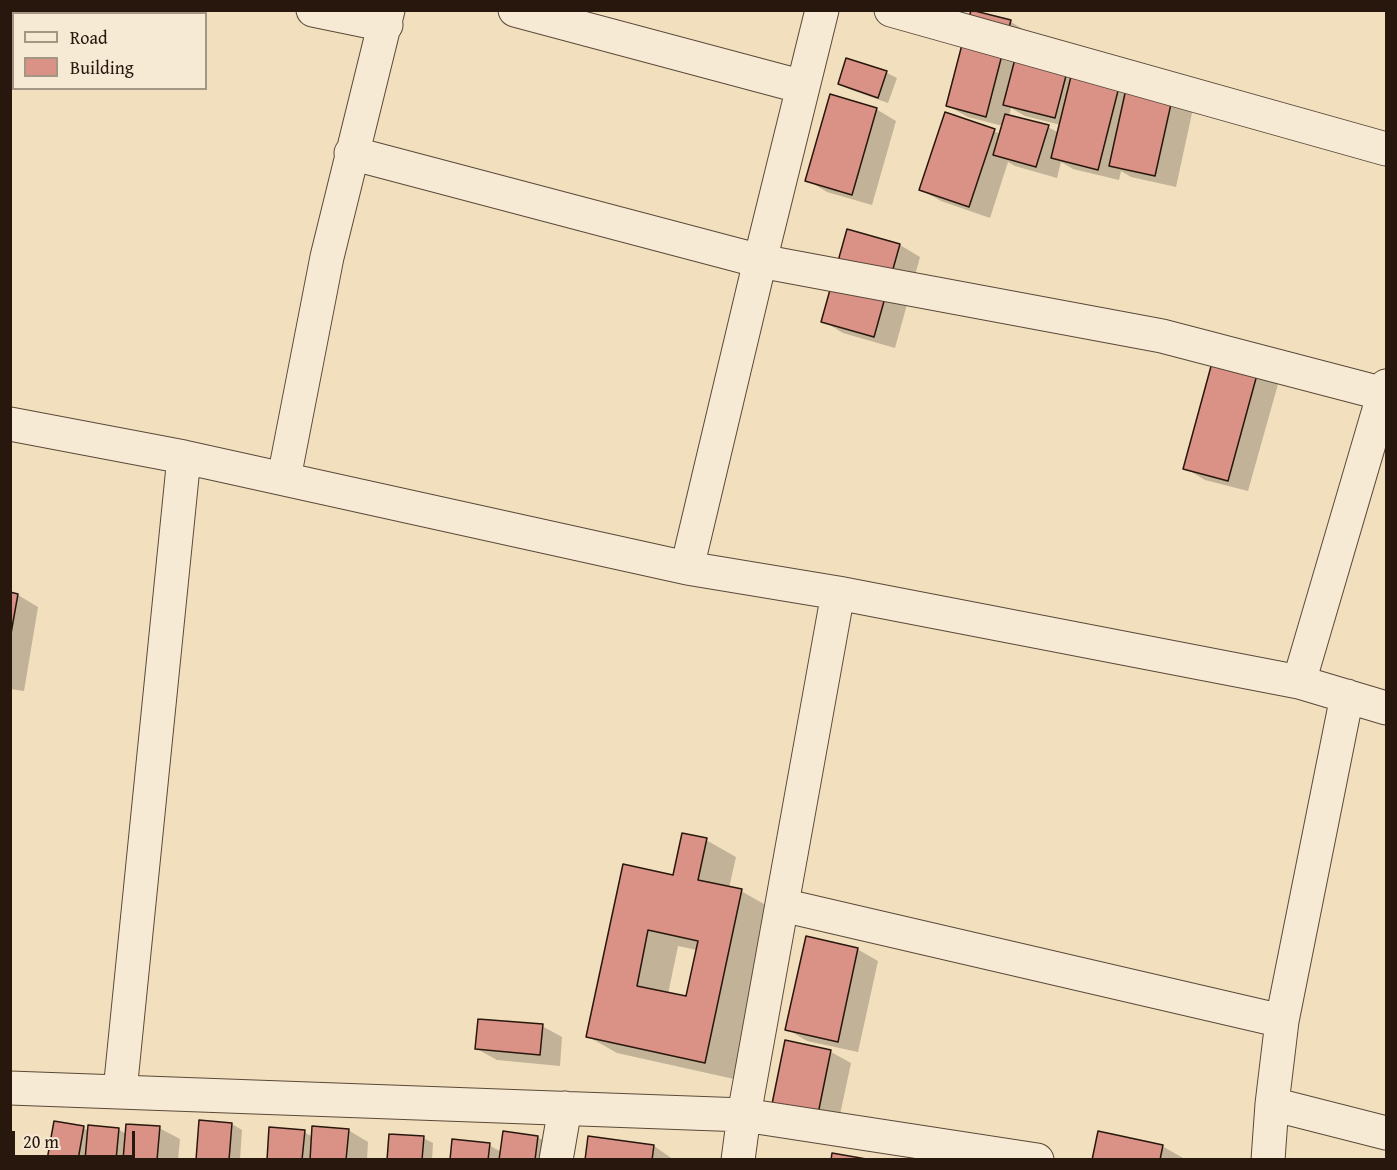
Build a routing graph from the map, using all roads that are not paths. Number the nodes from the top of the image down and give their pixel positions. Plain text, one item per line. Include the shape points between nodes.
1 (313, 10) edge
2 (515, 10) edge
3 (822, 10) edge
4 (891, 10) edge
5 (387, 18) edge
6 (803, 87) junction
7 (1386, 149) edge
8 (351, 153) junction
9 (760, 261) junction
10 (1385, 390) edge
11 (10, 424) edge
12 (184, 456) junction
13 (284, 478) junction
14 (687, 568) junction
15 (838, 593) junction
16 (1299, 682) junction
17 (1347, 696) junction
18 (1386, 708) edge
19 (782, 905) junction
20 (1282, 1021) junction
21 (10, 1088) edge
22 (120, 1091) junction
23 (1272, 1104) junction
24 (565, 1108) junction
25 (744, 1115) junction
26 (1386, 1133) edge
27 (902, 1149) edge
28 (556, 1160) edge
29 (738, 1160) edge
30 (1037, 1160) edge
31 (1268, 1160) edge

1 - 5 street
2 - 6 street
3 - 6 street
4 - 7 street
5 - 8 street
6 - 9 street
8 - 9 street
8 - 13 street
9 - 10 street via 1162,336
9 - 14 street
10 - 16 street
11 - 12 street
12 - 13 street
12 - 22 street
13 - 14 street
14 - 15 street
15 - 16 street
15 - 19 street
16 - 17 street
17 - 18 street
17 - 20 street
19 - 20 street
19 - 25 street
20 - 23 street
21 - 22 street
22 - 24 street
23 - 26 street
23 - 31 street
24 - 25 street
24 - 28 street
25 - 27 street
25 - 29 street
27 - 30 street

